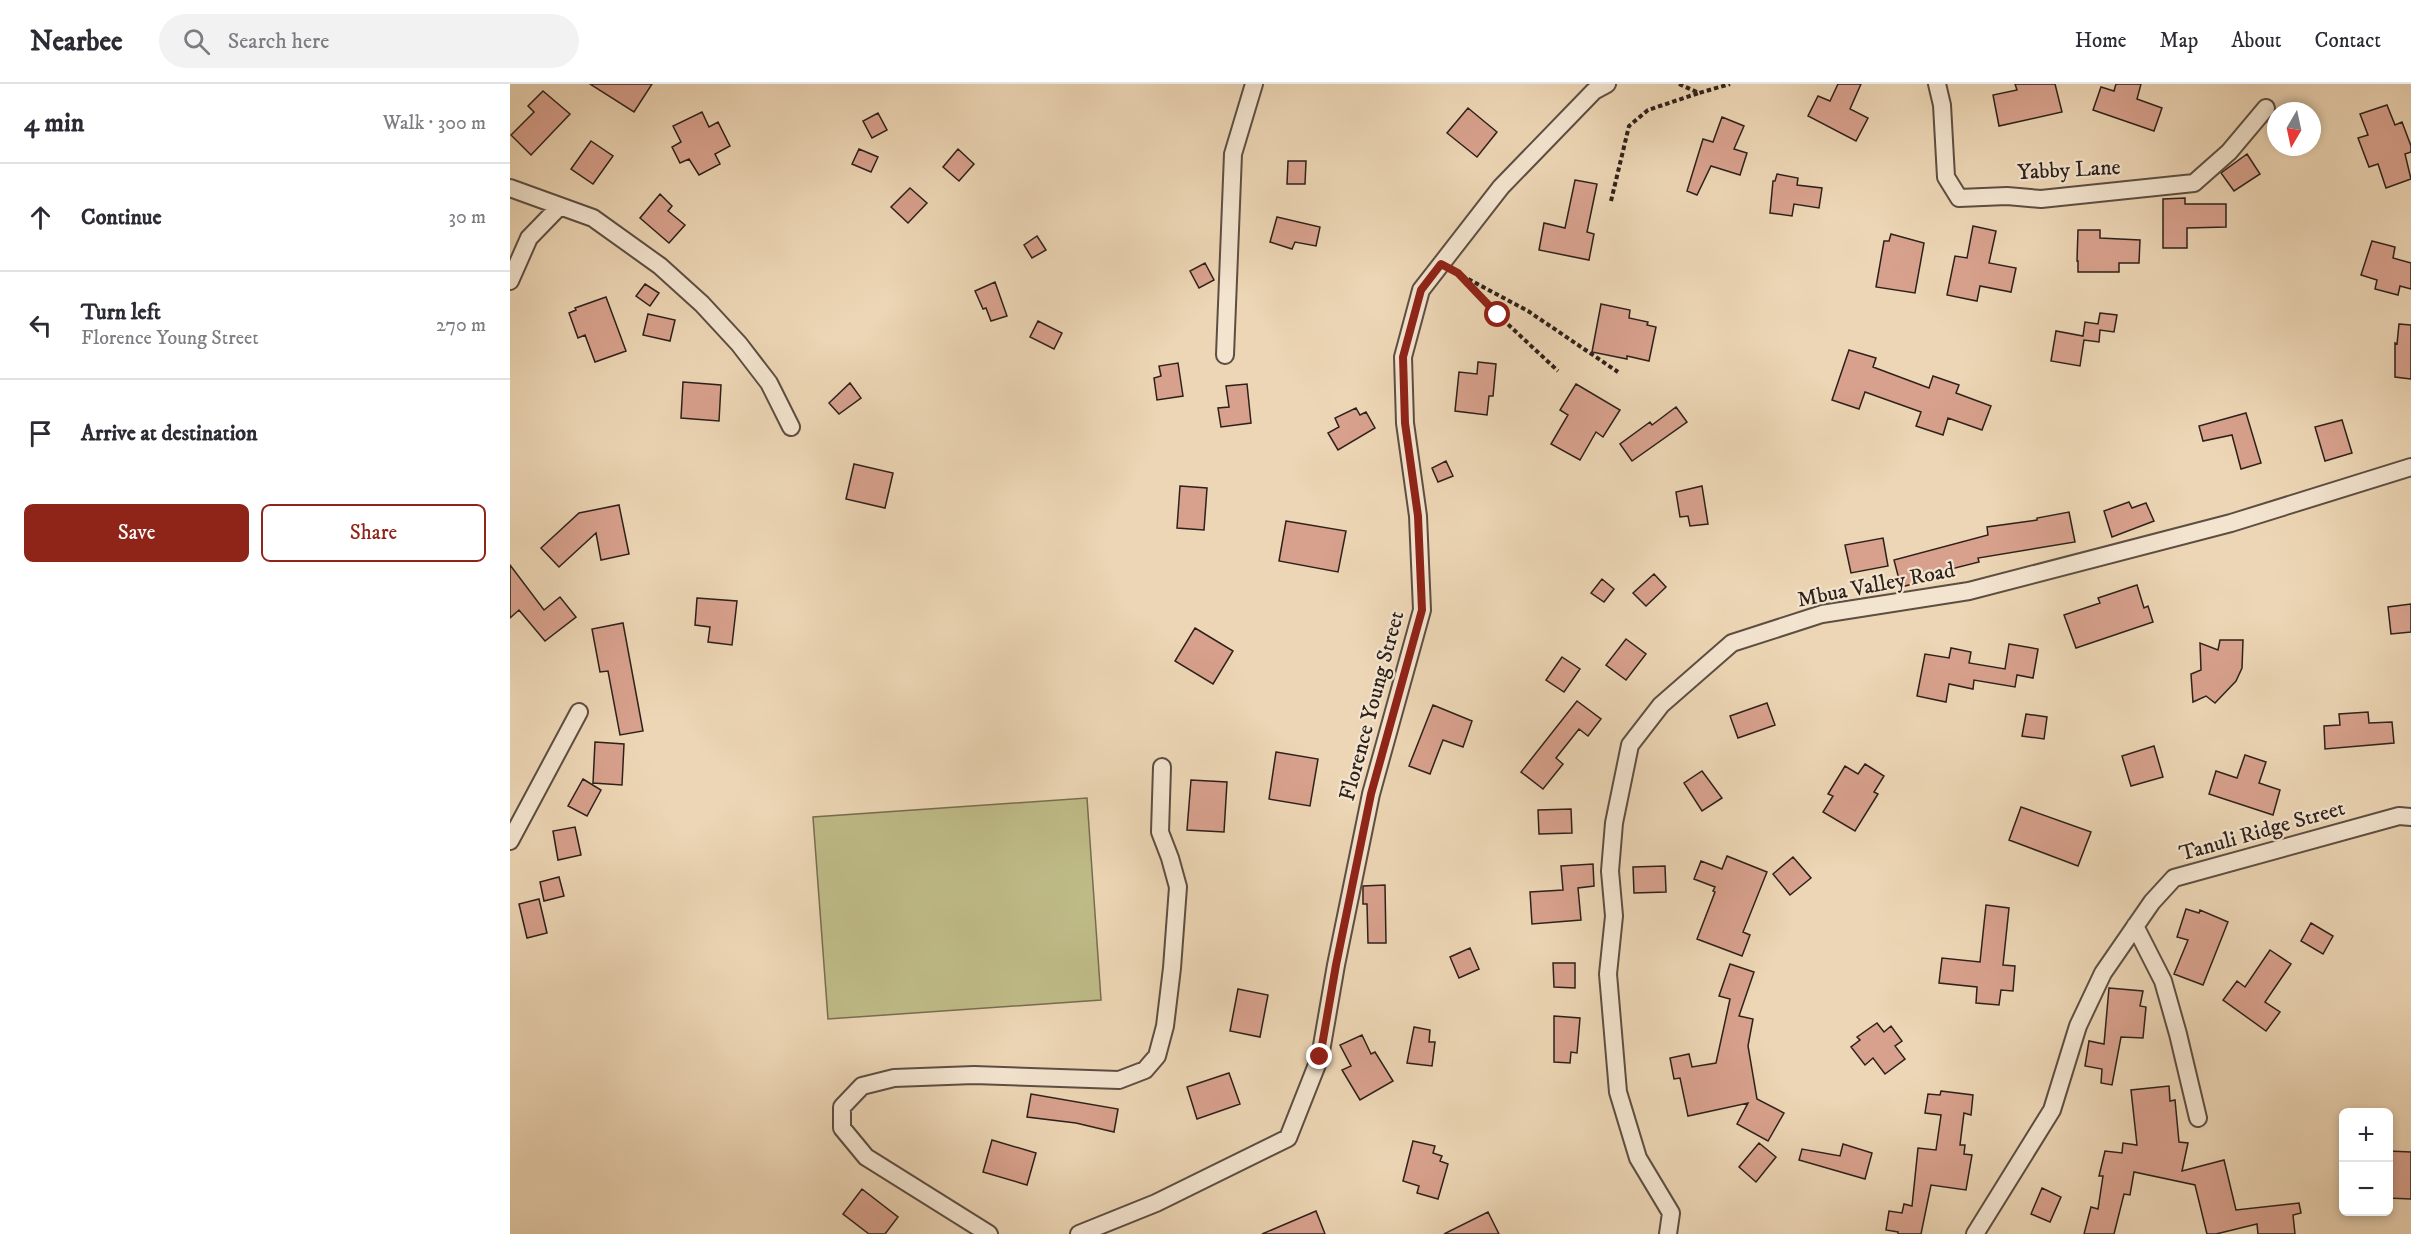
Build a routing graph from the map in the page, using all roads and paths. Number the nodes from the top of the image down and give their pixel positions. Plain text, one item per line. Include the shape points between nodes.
1 (1254, 84) edge
2 (1607, 84) edge
3 (1679, 84) edge
4 (1730, 84) edge
5 (1937, 84) edge
6 (1699, 93) junction
7 (2266, 108) dead end
8 (510, 188) edge
9 (1611, 201) dead end
10 (560, 206) junction
11 (1441, 264) junction
12 (1458, 273) junction
13 (510, 281) edge
14 (1225, 355) dead end
15 (1558, 371) dead end
16 (1618, 372) dead end
17 (791, 427) dead end
18 (2411, 467) edge
19 (579, 712) dead end
20 (1162, 766) dead end
21 (2411, 817) edge
22 (510, 841) edge
23 (2135, 926) junction
24 (2198, 1118) dead end
25 (989, 1234) edge
26 (1079, 1234) edge
27 (1668, 1234) edge
28 (1975, 1234) edge

1 - 14 street via 1233,154
2 - 11 street, Florence Young Street via 1594,92 1501,187
3 - 6 path
4 - 6 path
5 - 7 street, Yabby Lane via 1946,177 1959,198 2041,198 2194,183 2229,152
6 - 9 path via 1648,110 1629,126
8 - 10 street
10 - 13 street via 529,238
10 - 17 street via 593,218 660,266 702,304 769,383
11 - 12 path
11 - 26 street, Florence Young Street via 1421,290 1403,357 1405,423 1418,516 1422,610 1371,794 1320,1057 1288,1138 1156,1203
12 - 15 path
12 - 16 path via 1528,311
18 - 27 street, Mbua Valley Road via 2231,523 1969,591 1822,614 1732,643 1661,705 1630,745 1614,823 1610,871 1614,916 1608,974 1618,1092 1638,1158 1671,1213
19 - 22 street
20 - 25 street via 1160,832 1178,887 1165,1026 1157,1056 1146,1070 1119,1080 974,1075 894,1078 862,1086 842,1107 842,1128 866,1157
21 - 23 street, Tanuli Ridge Street via 2399,816 2174,879
23 - 24 street via 2163,981
23 - 28 street, Tanuli Ridge Street via 2103,974 2078,1026 2052,1110

